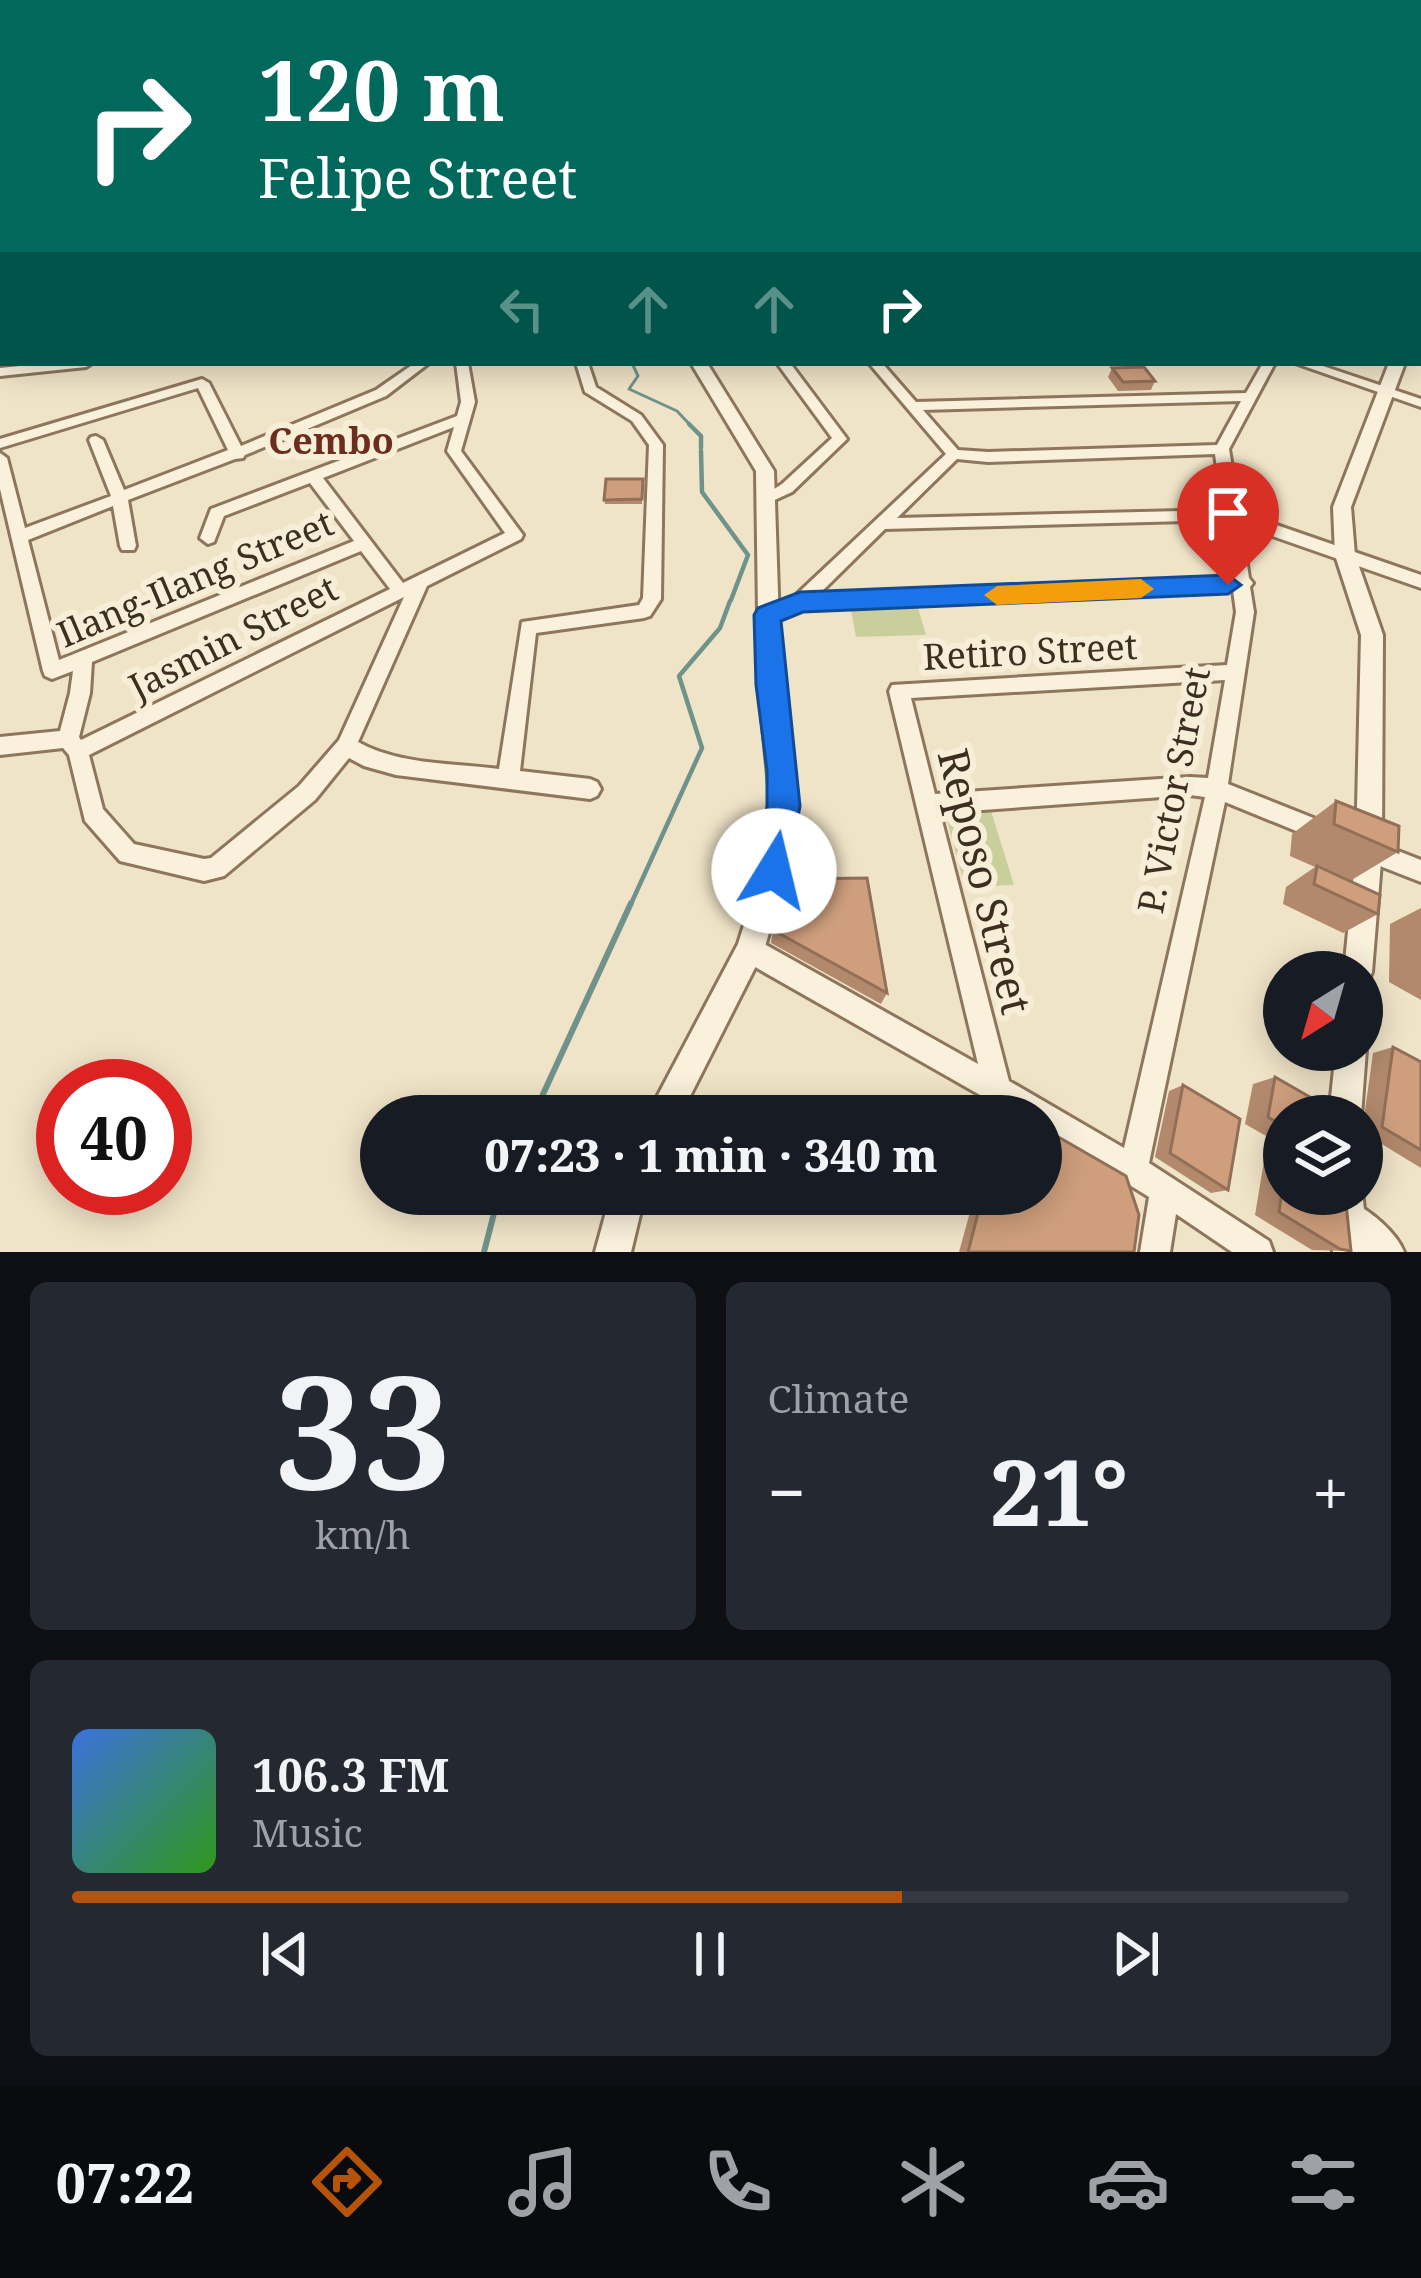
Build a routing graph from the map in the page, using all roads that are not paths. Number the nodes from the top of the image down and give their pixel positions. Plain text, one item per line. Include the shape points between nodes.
1 (37, 366) edge
2 (419, 366) edge
3 (461, 366) edge
4 (582, 366) edge
5 (702, 366) edge
6 (785, 366) edge
7 (878, 366) edge
8 (1267, 366) edge
9 (1310, 366) edge
10 (1395, 366) edge
11 (4, 368) edge
12 (1383, 390) junction
13 (1248, 397) junction
14 (1421, 403) edge
15 (914, 406) junction
16 (464, 418) junction
17 (422, 436) junction
18 (96, 440) dead end
19 (0, 444) edge
20 (1222, 449) junction
21 (454, 451) junction
22 (954, 454) junction
23 (238, 455) junction
24 (0, 458) edge
25 (315, 478) junction
26 (768, 498) junction
27 (120, 499) junction
28 (1230, 515) junction
29 (878, 524) junction
30 (19, 537) junction
31 (208, 538) dead end
32 (365, 542) junction
33 (128, 546) dead end
34 (1345, 555) junction
35 (1421, 582) edge
36 (1244, 583) junction
37 (410, 588) junction
38 (800, 602) junction
39 (768, 615) junction
40 (83, 661) junction
41 (1237, 672) junction
42 (899, 691) joint
43 (73, 745) junction
44 (0, 746) edge
45 (346, 746) junction
46 (508, 780) junction
47 (590, 789) dead end
48 (1217, 789) junction
49 (928, 804) junction
50 (1369, 850) junction
51 (1421, 871) edge
52 (750, 950) junction
53 (1360, 951) edge
54 (998, 1090) junction
55 (674, 1095) edge
56 (1132, 1170) junction
57 (1165, 1189) junction
58 (623, 1215) edge
59 (1349, 1215) edge
60 (1357, 1215) edge
61 (613, 1252) edge
62 (1155, 1252) edge
63 (1258, 1252) edge
64 (1351, 1252) edge
65 (1389, 1252) edge

1 - 11 street
2 - 23 street via 382,393
3 - 16 street
4 - 46 street via 590,389 627,409 656,445 652,598 644,610 526,629
5 - 26 street via 762,463
6 - 26 street via 840,439
7 - 15 street
8 - 13 street
9 - 12 street
10 - 12 street
12 - 14 street
12 - 34 street via 1346,487
13 - 15 street
13 - 20 street
15 - 22 street
16 - 17 street
16 - 21 street
17 - 21 street
17 - 25 street
18 - 27 street
19 - 23 street via 200,383
20 - 22 street
20 - 28 street, P. Victor Street
21 - 37 street, Jasmin Street via 515,535
22 - 29 street
23 - 27 street
24 - 30 street
25 - 31 street via 217,513
25 - 32 street
26 - 39 street
27 - 30 street
27 - 33 street
28 - 29 street
28 - 34 street
28 - 36 street, P. Victor Street
29 - 38 street
30 - 40 street, Ilang-Ilang Street via 51,670
32 - 37 street
32 - 40 street, Ilang-Ilang Street
34 - 35 street
34 - 50 street via 1372,635
36 - 38 street
36 - 41 street, P. Victor Street
37 - 43 street, Jasmin Street
37 - 45 street
38 - 39 street
39 - 52 street via 784,806
40 - 43 street
41 - 42 street, Retiro Street
41 - 48 street, P. Victor Street
42 - 49 street, Reposo Street
43 - 44 street
43 - 45 street via 88,803 128,853 204,870 226,864 266,830
45 - 46 street via 396,766
46 - 47 street
48 - 49 street
48 - 50 street
48 - 56 street, P. Victor Street
49 - 54 street, Reposo Street
50 - 51 street
50 - 53 street
52 - 54 street
52 - 55 street
54 - 56 street
56 - 57 street
57 - 62 street
57 - 63 street
58 - 61 street
59 - 64 street
60 - 65 street

